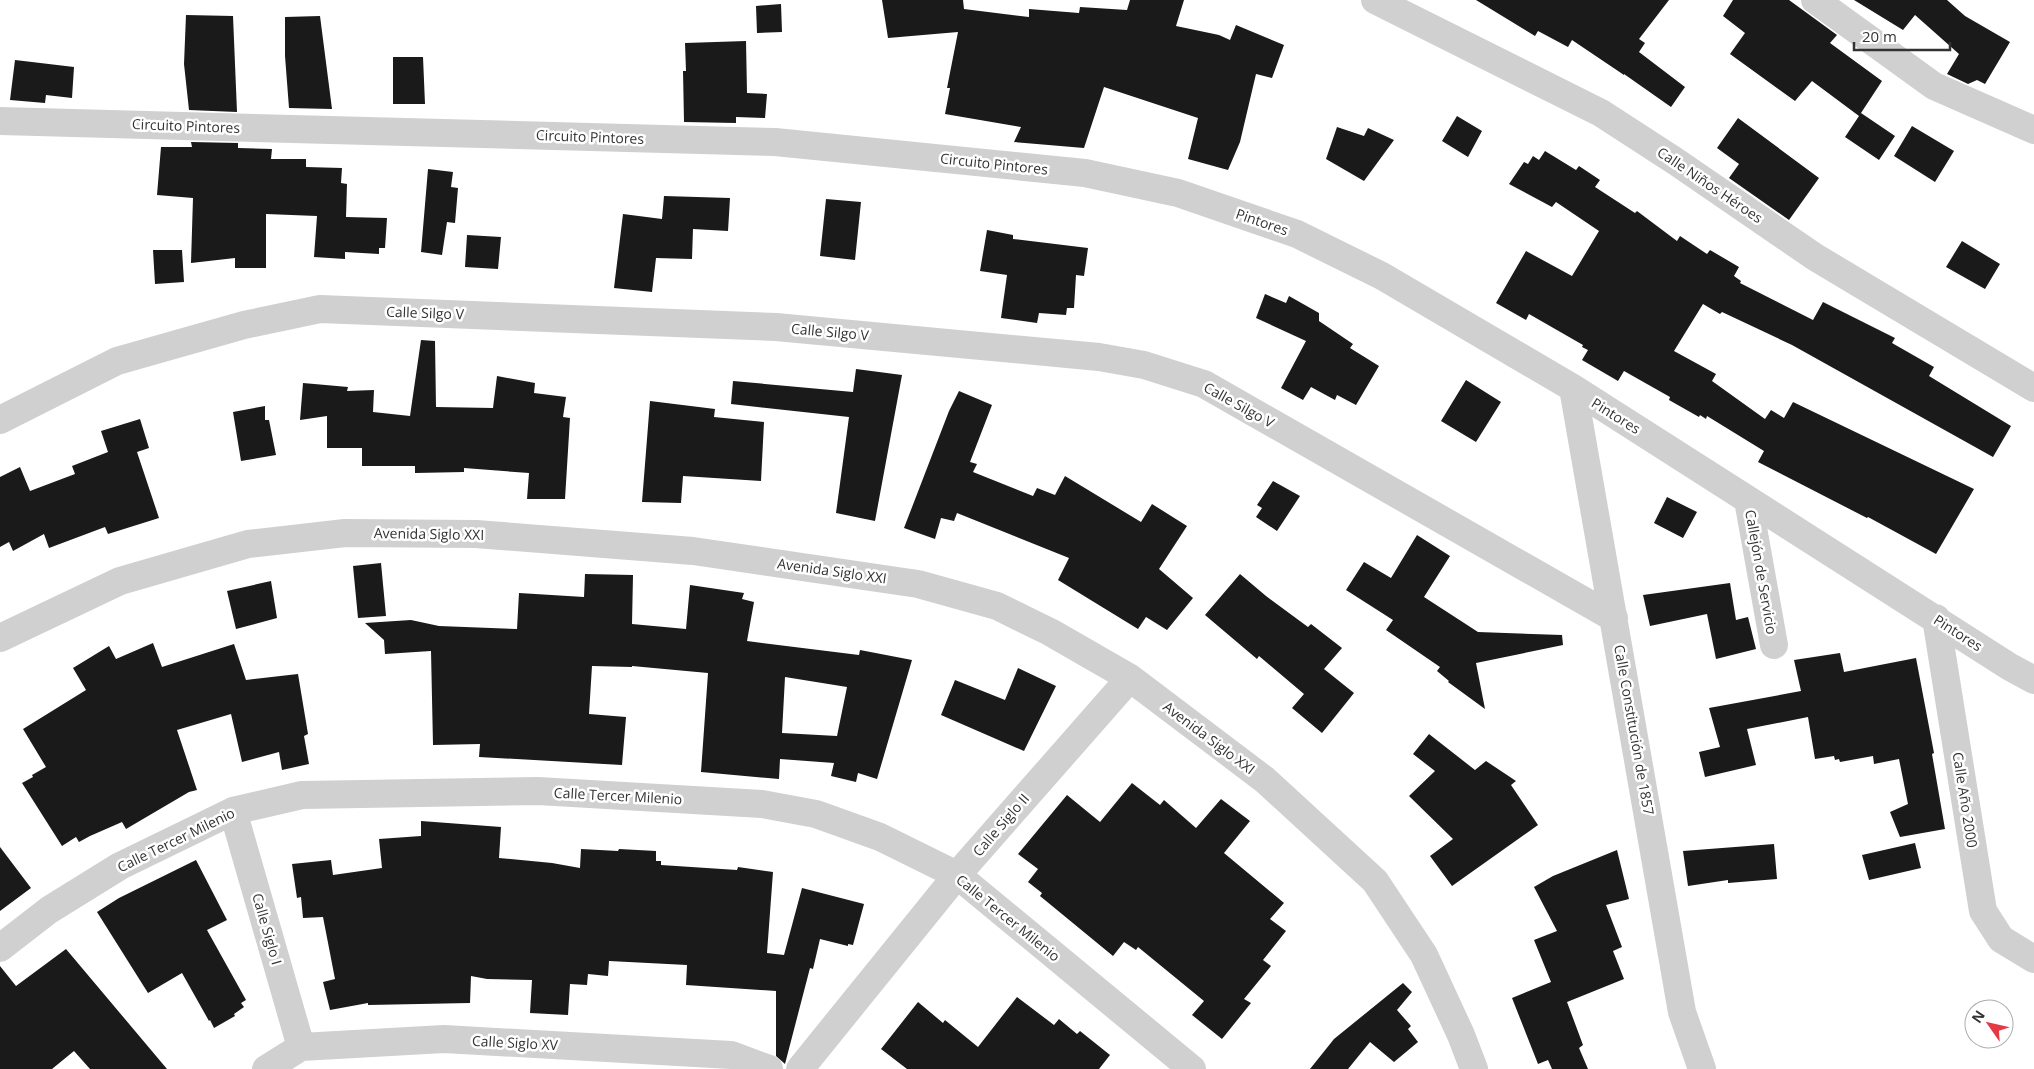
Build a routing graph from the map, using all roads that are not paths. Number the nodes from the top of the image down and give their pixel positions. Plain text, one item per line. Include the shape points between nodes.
1 (1375, 0) edge
2 (1816, 0) edge
3 (0, 121) edge
4 (2034, 130) edge
5 (1178, 193) joint
6 (1572, 388) junction
7 (2034, 388) edge
8 (0, 420) edge
9 (1748, 500) junction
10 (1614, 618) junction
11 (1936, 618) junction
12 (0, 638) edge
13 (1774, 644) dead end
14 (1130, 678) junction
15 (2034, 680) edge
16 (233, 811) junction
17 (956, 875) junction
18 (0, 948) edge
19 (2034, 959) edge
20 (300, 1047) junction
21 (266, 1069) edge
22 (769, 1069) edge
23 (800, 1069) edge
24 (1192, 1069) edge
25 (1474, 1069) edge
26 (1702, 1069) edge

1 - 7 street, Calle Niños Héroes via 1600,113 1815,257
2 - 4 street via 1934,86
3 - 5 street, Circuito Pintores via 775,142 1084,173
5 - 6 street, Pintores via 1297,234 1382,276
6 - 9 street, Pintores
6 - 10 street, Calle Constitución de 1857
8 - 10 street, Calle Silgo V via 117,361 244,325 320,309 776,327 1099,358 1144,365 1204,384
9 - 11 street, Pintores
9 - 13 street, Callejón de Servicio
10 - 26 street, Calle Constitución de 1857 via 1682,1012
11 - 15 street, Pintores
11 - 19 street, Calle Año 2000 via 1983,911 2001,939
12 - 14 street, Avenida Siglo XXI via 120,581 248,544 345,533 476,534 693,552 918,584 997,606
14 - 17 street, Calle Siglo II
14 - 25 street, Avenida Siglo XXI via 1266,780 1375,881 1424,955
16 - 17 street, Calle Tercer Milenio via 302,795 538,791 762,804 816,814 880,837
16 - 18 street, Calle Tercer Milenio via 120,866 49,910
16 - 20 street, Calle Siglo I
17 - 23 street, Calle Siglo II
17 - 24 street, Calle Tercer Milenio
20 - 21 street, Calle Siglo XV
20 - 22 street, Calle Siglo XV via 444,1039 731,1055

